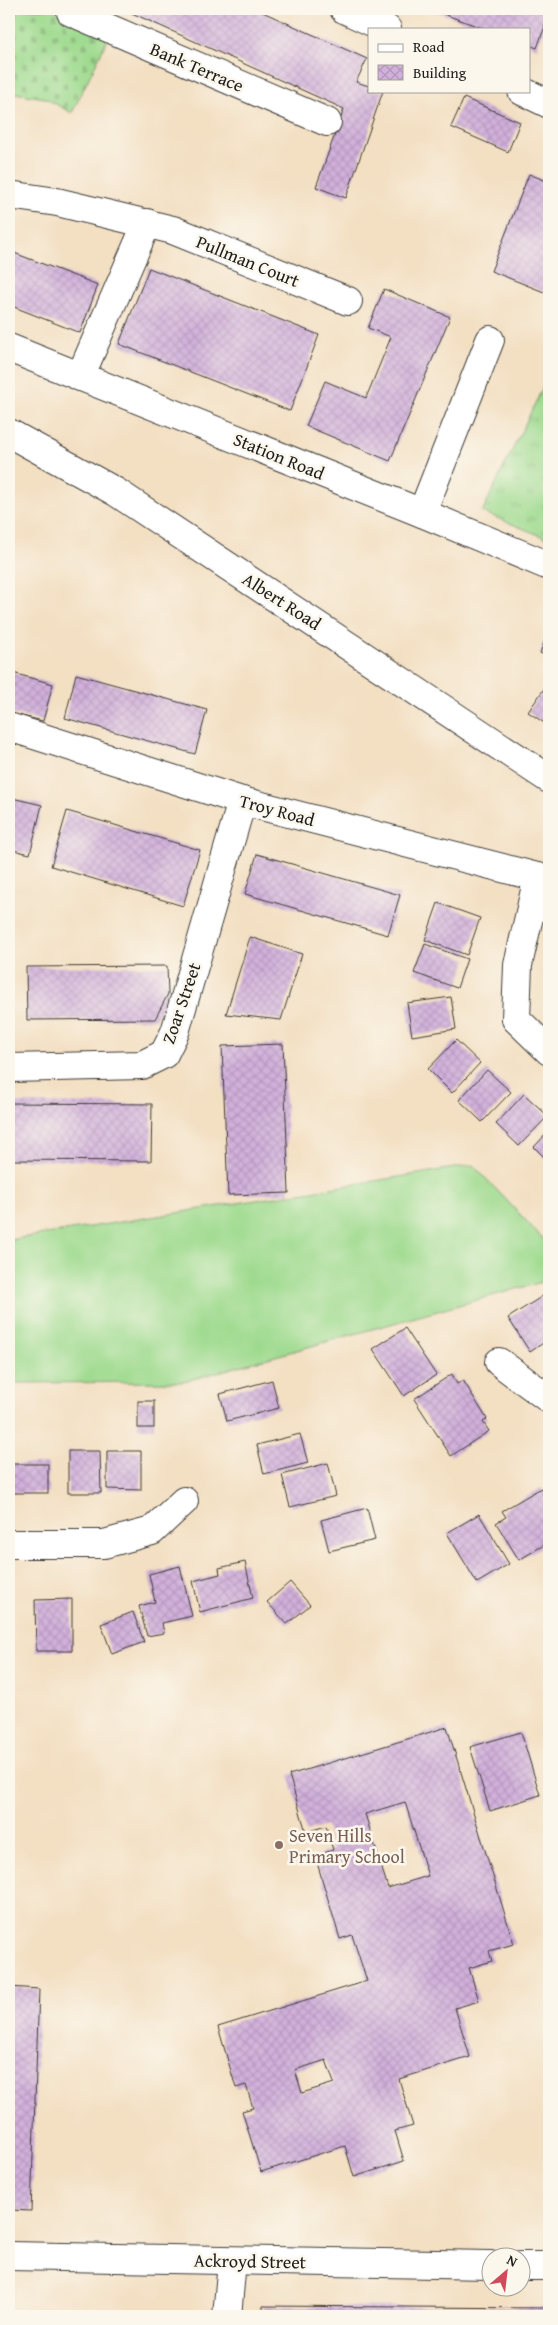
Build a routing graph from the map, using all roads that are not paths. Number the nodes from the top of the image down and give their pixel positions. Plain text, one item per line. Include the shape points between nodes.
1 (70, 9) edge
2 (344, 9) edge
3 (384, 28) edge
4 (524, 92) edge
5 (549, 104) edge
6 (327, 122) dead end
7 (9, 195) edge
8 (147, 223) junction
9 (348, 301) dead end
10 (490, 340) dead end
11 (9, 348) edge
12 (80, 377) junction
13 (9, 433) edge
14 (422, 513) junction
15 (549, 566) edge
16 (9, 727) edge
17 (549, 779) edge
18 (242, 801) junction
19 (544, 879) edge
20 (549, 1051) edge
21 (9, 1068) edge
22 (499, 1362) dead end
23 (549, 1399) edge
24 (184, 1501) dead end
25 (9, 1544) edge
26 (9, 2256) edge
27 (232, 2261) junction
28 (480, 2265) edge
29 (530, 2266) edge
30 (549, 2266) edge
31 (226, 2316) edge

1 - 6 street, Bank Terrace
2 - 3 street
4 - 5 street
7 - 8 street, Pullman Court via 57,202
8 - 9 street, Pullman Court via 173,230
8 - 12 street
10 - 14 street
11 - 12 street, Station Road
12 - 14 street, Station Road
13 - 17 street, Albert Road via 116,492
14 - 15 street, Station Road
16 - 18 street, Troy Road
18 - 19 street, Troy Road
18 - 21 street, Zoar Street via 175,1032 164,1054 142,1065
19 - 20 street via 518,965 516,1019
22 - 23 street
24 - 25 street via 152,1531 104,1544
26 - 27 street, Ackroyd Street
27 - 28 street, Ackroyd Street
27 - 31 street
29 - 30 street

